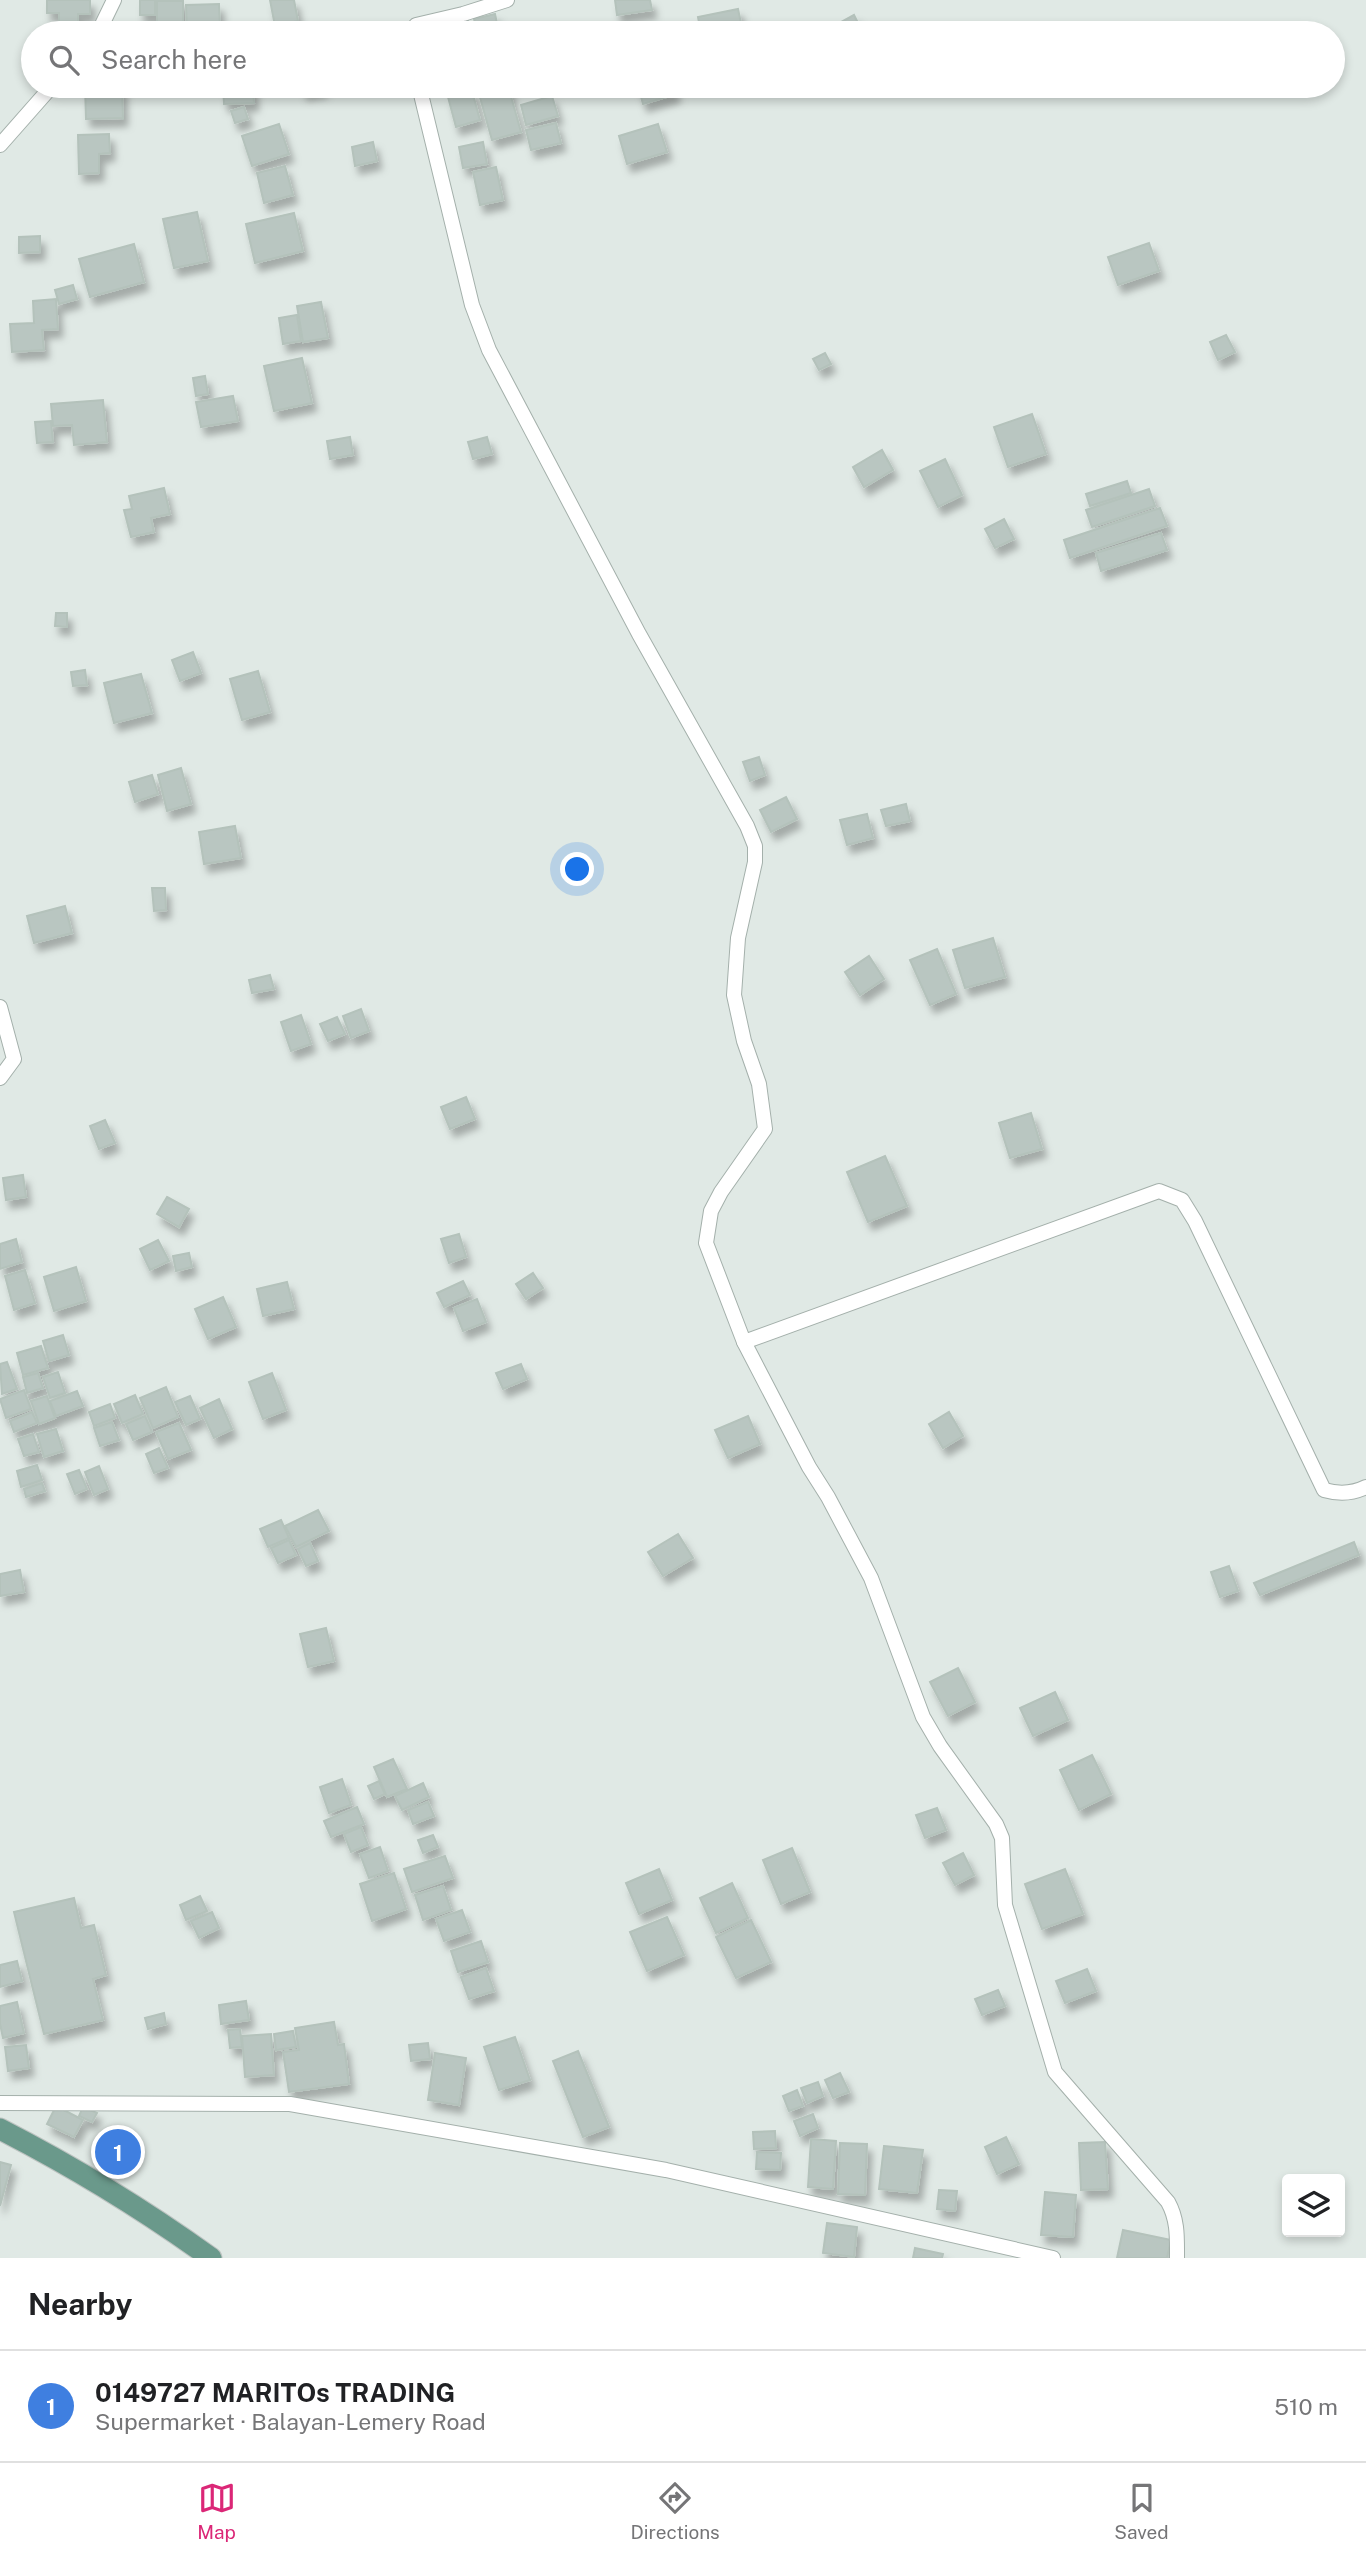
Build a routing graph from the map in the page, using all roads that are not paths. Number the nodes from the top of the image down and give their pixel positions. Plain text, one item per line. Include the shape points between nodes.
1 (114, 0) edge
2 (507, 0) edge
3 (104, 21) edge
4 (433, 21) edge
5 (41, 98) edge
6 (422, 98) edge
7 (0, 145) edge
8 (0, 1007) edge
9 (0, 1078) edge
10 (744, 1342) junction
11 (1366, 1487) edge
12 (0, 2103) edge
13 (0, 2129) edge
14 (211, 2258) edge
15 (1053, 2258) edge
16 (1177, 2258) edge

1 - 3 street
2 - 4 street
5 - 7 street
6 - 10 street via 472,305 489,350 755,846 738,939 734,995 759,1084 765,1129 716,1201 706,1243
8 - 9 street via 14,1059
10 - 11 street via 1159,1191 1182,1200 1195,1221 1324,1490 1336,1494
10 - 16 street via 871,1578 923,1717 1002,1838 1006,1905 1055,2072 1168,2202 1176,2221
12 - 15 street via 290,2104 666,2169
13 - 14 main road via 157,2219

